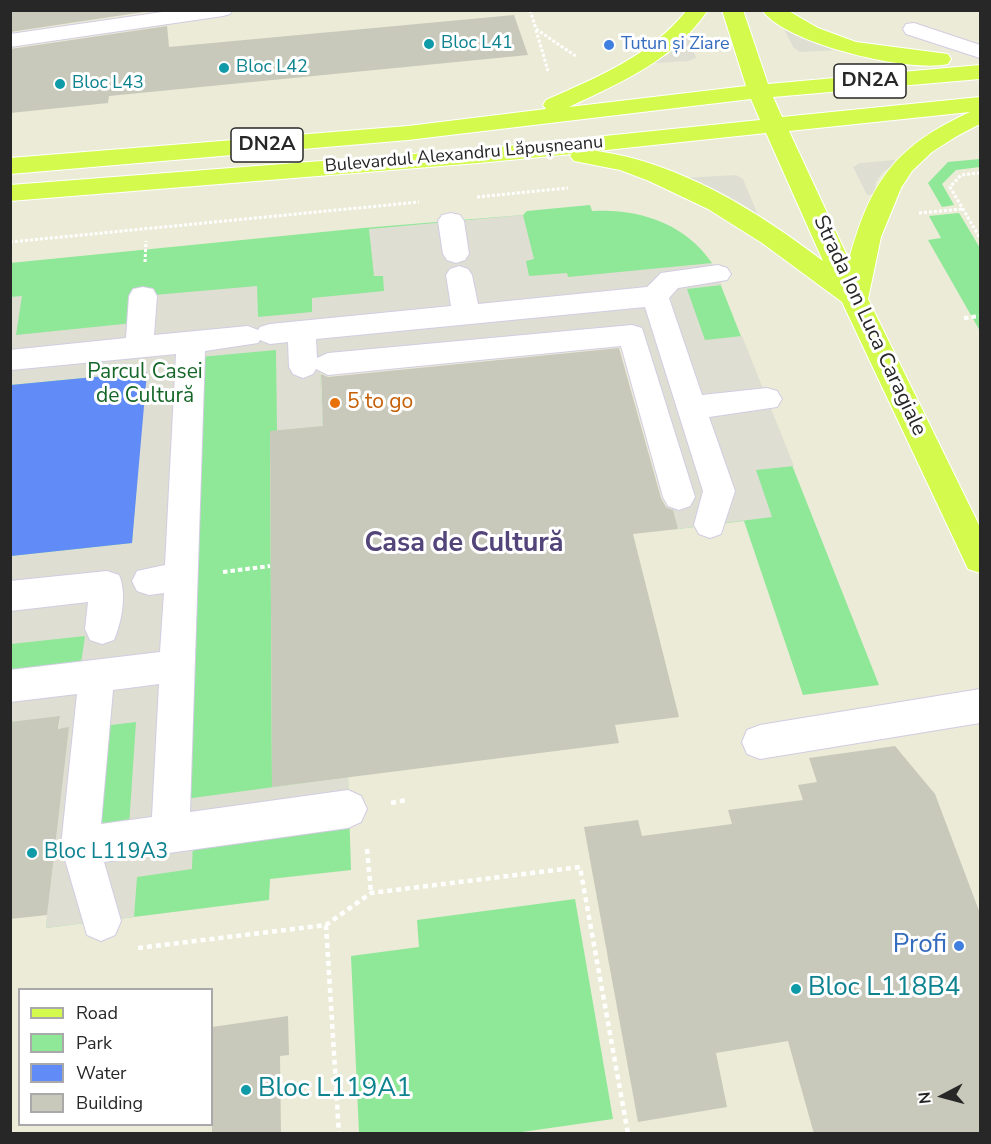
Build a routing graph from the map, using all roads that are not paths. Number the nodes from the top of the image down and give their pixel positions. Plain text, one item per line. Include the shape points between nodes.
1 (223, 10) edge
2 (698, 10) edge
3 (732, 10) edge
4 (772, 10) edge
5 (914, 29) dead end
6 (10, 41) edge
7 (981, 52) edge
8 (981, 61) edge
9 (981, 72) edge
10 (759, 92) junction
11 (981, 104) edge
12 (981, 116) edge
13 (522, 120) junction
14 (774, 125) junction
15 (478, 156) junction
16 (10, 166) edge
17 (10, 193) edge
18 (451, 222) dead end
19 (718, 274) dead end
20 (143, 296) dead end
21 (655, 296) junction
22 (854, 299) junction
23 (466, 315) junction
24 (302, 331) junction
25 (191, 342) junction
26 (139, 347) junction
27 (11, 360) edge
28 (748, 401) dead end
29 (692, 407) junction
30 (679, 497) dead end
31 (710, 525) dead end
32 (981, 559) edge
33 (10, 596) edge
34 (102, 629) dead end
35 (177, 666) junction
36 (97, 676) junction
37 (10, 686) edge
38 (981, 706) edge
39 (760, 742) dead end
40 (348, 809) dead end
41 (170, 834) junction
42 (80, 846) junction
43 (101, 921) road end

1 - 6 street
2 - 13 main road via 665,47 630,71
3 - 10 main road, Strada Ion Luca Caragiale
4 - 8 main road via 818,38 860,50
5 - 7 street
9 - 10 main road, DN2A
10 - 13 main road, Bulevardul Alexandru Lăpușneanu / DN2A
10 - 14 main road, Strada Ion Luca Caragiale
11 - 14 main road, DN2A
12 - 22 main road via 917,152 892,178 866,241
13 - 16 main road, Bulevardul Alexandru Lăpușneanu / DN2A
14 - 15 main road, Bulevardul Alexandru Lăpușneanu / DN2A
14 - 22 main road, Strada Ion Luca Caragiale
15 - 17 main road, Bulevardul Alexandru Lăpușneanu / DN2A
15 - 22 main road via 580,156 625,164 665,178 761,228
18 - 23 street
19 - 21 street via 670,280
20 - 26 street
21 - 23 street
21 - 29 street
22 - 32 main road, Strada Ion Luca Caragiale
23 - 24 street
24 - 25 street
24 - 30 street via 315,365 632,335
25 - 26 street
25 - 35 street via 164,579
26 - 27 street
28 - 29 street
29 - 31 street via 719,491
33 - 34 street via 107,585
35 - 36 street
35 - 41 street
36 - 37 street
36 - 42 street
38 - 39 street
40 - 41 street
41 - 42 street
42 - 43 street

